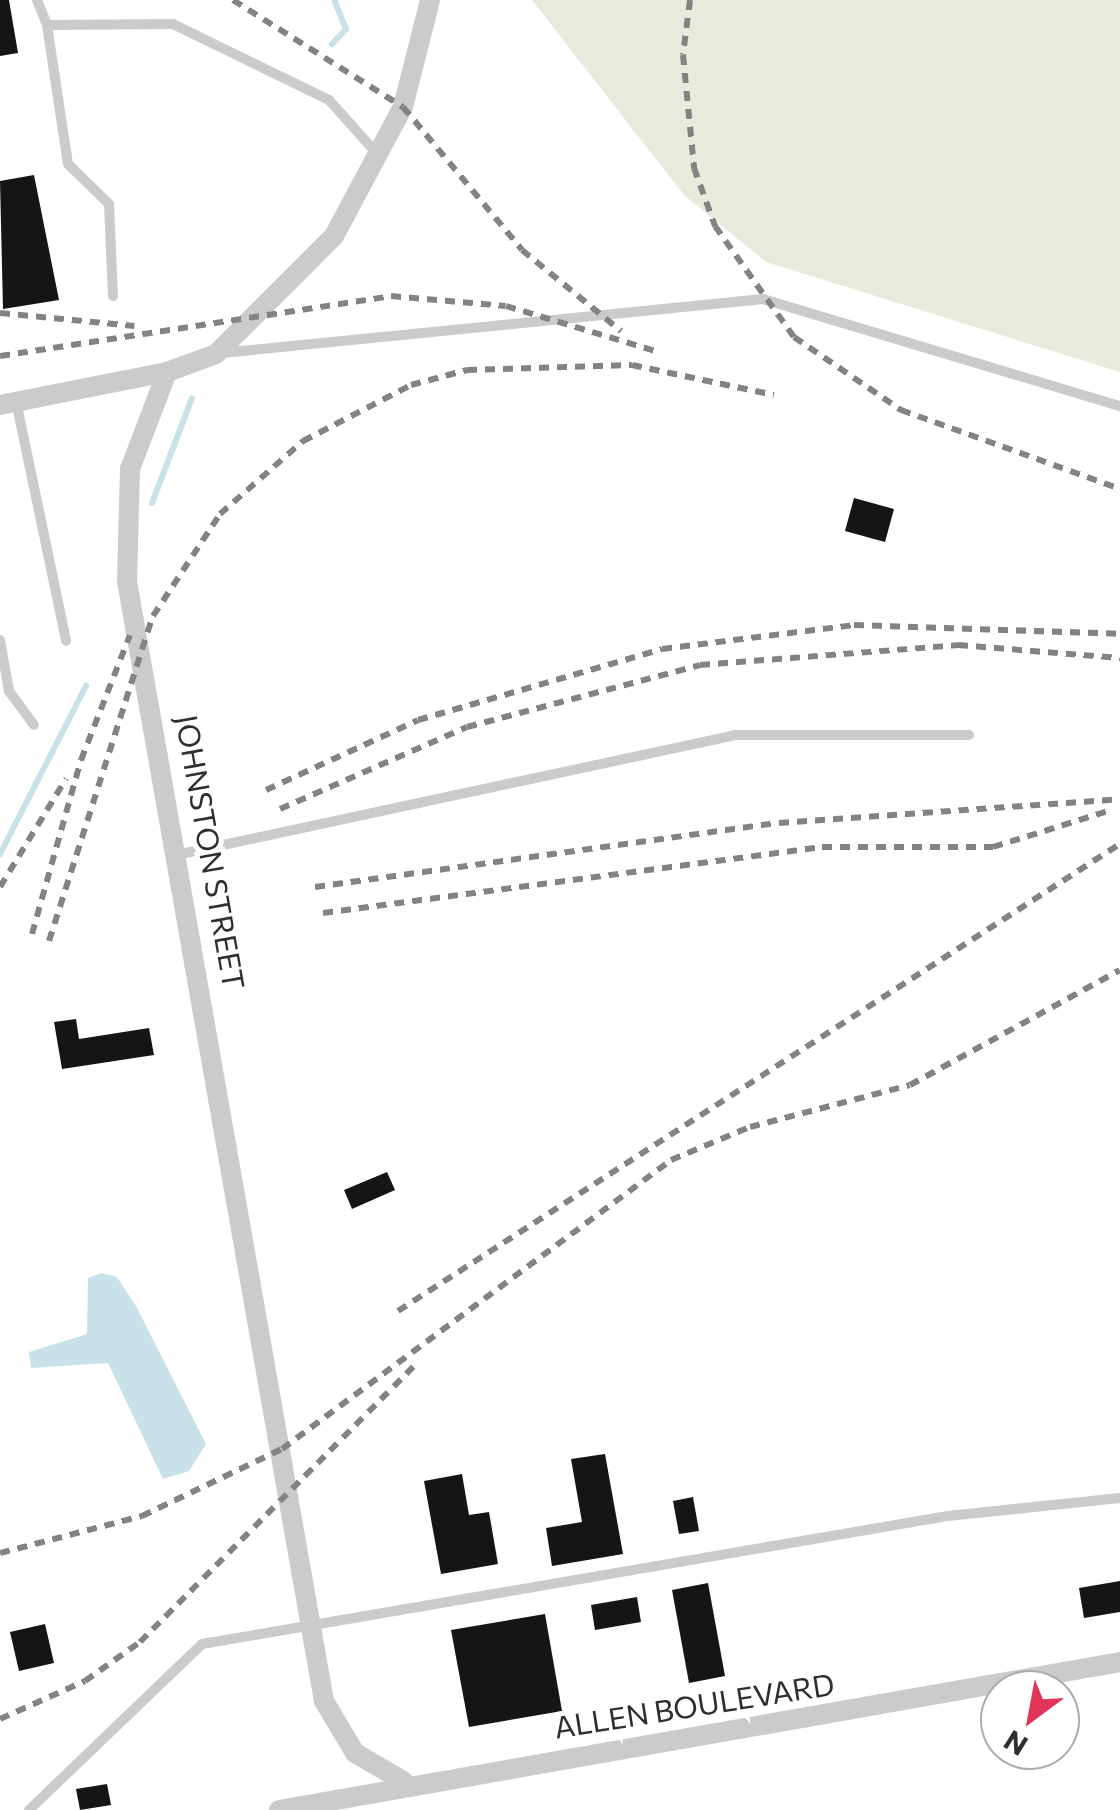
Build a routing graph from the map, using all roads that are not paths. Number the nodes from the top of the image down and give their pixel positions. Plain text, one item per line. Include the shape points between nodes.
1 (37, 0) edge
2 (430, 0) edge
3 (47, 25) junction
4 (380, 157) junction
5 (112, 296) dead end
6 (216, 354) junction
7 (167, 372) junction
8 (8, 403) edge
9 (1120, 406) edge
10 (0, 640) edge
11 (66, 641) dead end
12 (34, 725) dead end
13 (970, 735) dead end
14 (181, 854) junction
15 (1120, 1498) edge
16 (312, 1626) junction
17 (1120, 1662) edge
18 (403, 1781) junction
19 (29, 1810) edge
20 (279, 1810) edge

1 - 3 lane
2 - 4 street
3 - 4 lane via 173,24 329,100
3 - 5 lane via 68,164 109,204
4 - 6 street via 299,280
6 - 7 street
6 - 9 lane via 763,299
7 - 8 street
7 - 14 street, JOHNSTON STREET via 130,469 127,582
8 - 11 lane
10 - 12 lane via 9,690
13 - 14 lane via 736,735
14 - 16 street, JOHNSTON STREET
15 - 16 lane via 930,1519
16 - 18 street, JOHNSTON STREET via 336,1733
16 - 19 lane via 202,1644
17 - 18 street, ALLEN BOULEVARD
18 - 20 street, ALLEN BOULEVARD

